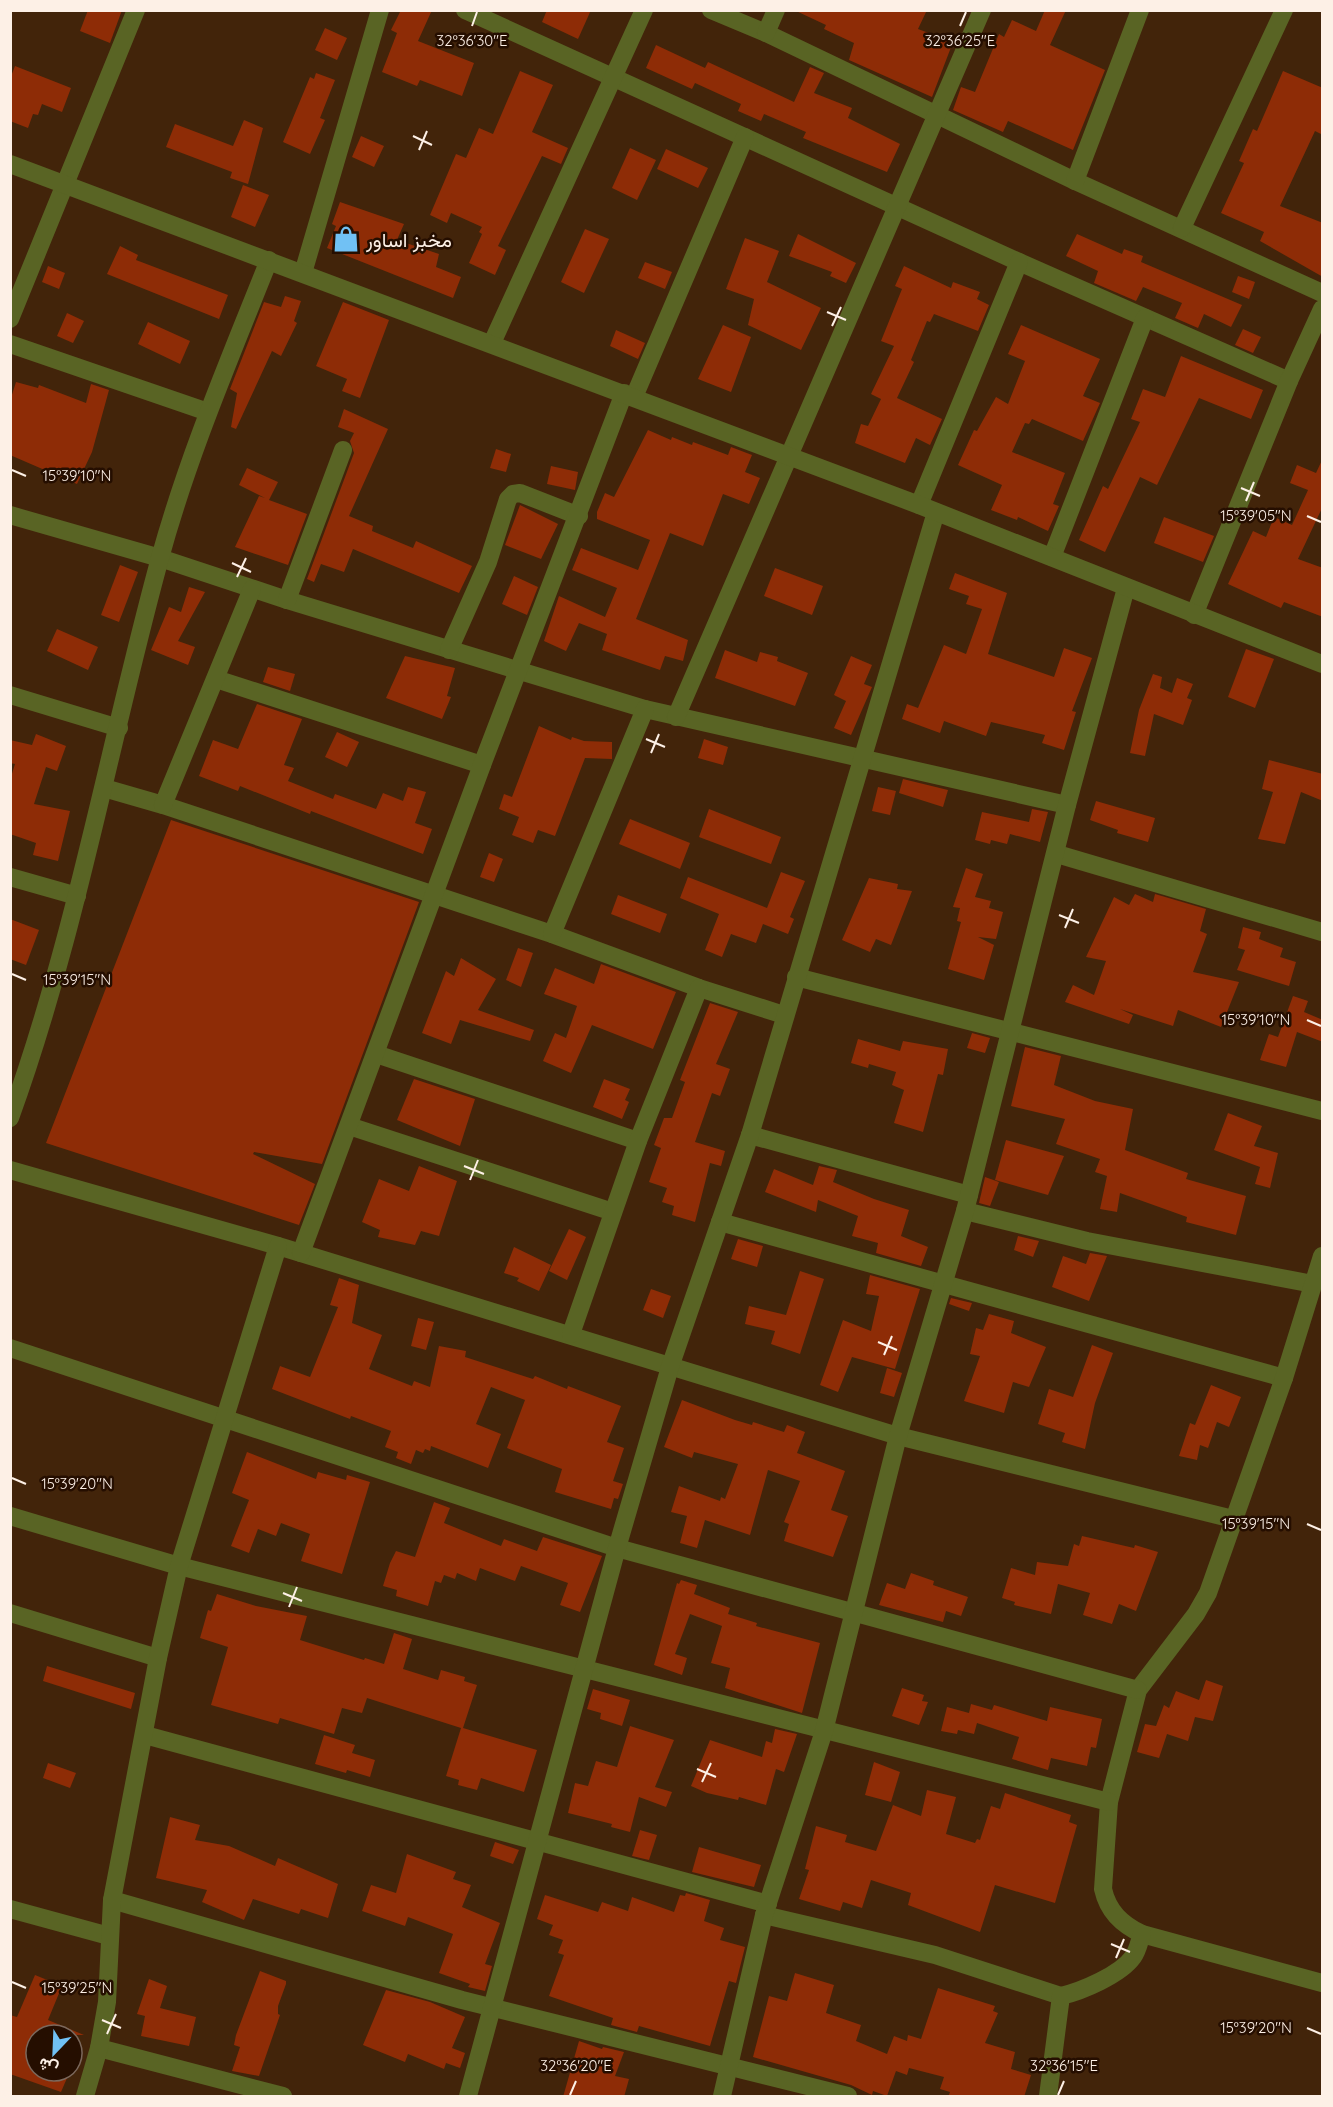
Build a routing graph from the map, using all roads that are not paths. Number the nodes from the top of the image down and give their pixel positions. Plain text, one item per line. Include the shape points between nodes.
1 (136, 10) edge
2 (380, 10) edge
3 (465, 10) edge
4 (644, 10) edge
5 (711, 10) edge
6 (776, 10) edge
7 (982, 10) edge
8 (1140, 10) edge
9 (1284, 10) edge
10 (766, 33) junction
11 (615, 77) junction
12 (936, 116) junction
13 (745, 137) junction
14 (10, 164) edge
15 (1075, 181) junction
16 (64, 183) junction
17 (898, 207) junction
18 (1182, 228) junction
19 (269, 260) junction
20 (1019, 262) junction
21 (303, 273) junction
22 (1323, 293) edge
23 (1323, 309) edge
24 (1145, 318) junction
25 (10, 319) edge
26 (492, 343) junction
27 (10, 344) edge
28 (1289, 381) junction
29 (629, 395) junction
30 (208, 412) junction
31 (343, 450) dead end
32 (787, 457) junction
33 (919, 505) junction
34 (936, 512) junction
35 (10, 515) edge
36 (579, 516) junction
37 (1052, 557) junction
38 (160, 558) junction
39 (1126, 588) junction
40 (252, 589) junction
41 (287, 600) junction
42 (1194, 615) junction
43 (449, 650) junction
44 (1323, 664) edge
45 (518, 672) junction
46 (216, 679) junction
47 (10, 695) edge
48 (645, 709) junction
49 (676, 717) junction
50 (119, 728) junction
51 (864, 760) junction
52 (482, 765) junction
53 (104, 788) junction
54 (163, 805) junction
55 (1067, 805) junction
56 (1057, 854) junction
57 (10, 877) edge
58 (77, 896) junction
59 (434, 897) junction
60 (1323, 932) edge
61 (552, 934) junction
62 (796, 977) junction
63 (699, 988) junction
64 (784, 1015) junction
65 (1010, 1032) junction
66 (376, 1054) junction
67 (17, 1079) edge
68 (1323, 1111) edge
69 (10, 1118) edge
70 (349, 1126) junction
71 (750, 1135) junction
72 (638, 1141) junction
73 (10, 1170) edge
74 (967, 1203) junction
75 (613, 1212) junction
76 (720, 1222) junction
77 (278, 1246) junction
78 (301, 1253) junction
79 (1323, 1256) edge
80 (945, 1283) junction
81 (1313, 1284) junction
82 (572, 1334) junction
83 (10, 1348) edge
84 (670, 1367) junction
85 (1284, 1378) junction
86 (223, 1416) junction
87 (898, 1436) junction
88 (10, 1516) edge
89 (1233, 1519) junction
90 (617, 1548) junction
91 (179, 1566) junction
92 (10, 1613) edge
93 (854, 1614) junction
94 (158, 1658) junction
95 (585, 1670) junction
96 (1138, 1690) junction
97 (824, 1731) junction
98 (145, 1736) junction
99 (1109, 1802) junction
100 (538, 1841) junction
101 (112, 1900) junction
102 (10, 1909) edge
103 (766, 1910) junction
104 (1142, 1934) junction
105 (109, 1936) junction
106 (1323, 1983) edge
107 (1061, 1996) junction
108 (492, 2008) junction
109 (99, 2048) junction
110 (729, 2068) junction
111 (85, 2097) edge
112 (283, 2097) edge
113 (468, 2097) edge
114 (722, 2097) edge
115 (848, 2097) edge
116 (1048, 2097) edge

1 - 16 street
2 - 21 street
3 - 11 street
4 - 11 street
5 - 10 street
6 - 10 street
7 - 12 street
8 - 15 street
9 - 18 street
10 - 12 street
11 - 13 street
11 - 26 street
12 - 15 street
12 - 17 street
13 - 17 street
13 - 29 street
14 - 16 street
15 - 18 street
16 - 19 street
16 - 25 street
17 - 20 street
17 - 32 street
18 - 22 street
19 - 21 street
19 - 30 street
20 - 24 street
20 - 33 street
21 - 26 street
23 - 28 street
24 - 28 street
24 - 37 street
26 - 29 street
27 - 30 street
28 - 42 street
29 - 32 street
29 - 36 street
30 - 38 street
31 - 41 street
32 - 33 street
32 - 49 street
33 - 34 street
34 - 37 street
34 - 51 street
35 - 38 street
36 - 43 street via 520,493 508,499 488,562
36 - 45 street
37 - 39 street
38 - 40 street
38 - 50 street
39 - 42 street
39 - 55 street
40 - 41 street
40 - 46 street
41 - 43 street
42 - 44 street
43 - 45 street
45 - 48 street
45 - 52 street
46 - 52 street
46 - 54 street
47 - 50 street
48 - 49 street
48 - 61 street
49 - 51 street
50 - 53 street
51 - 55 street
51 - 62 street
52 - 59 street
53 - 54 street
53 - 58 street
54 - 59 street
55 - 56 street
56 - 60 street
56 - 65 street
57 - 58 street
58 - 67 street
59 - 61 street
59 - 66 street
61 - 63 street
62 - 64 street
62 - 65 street
63 - 64 street
63 - 72 street
64 - 71 street
65 - 68 street
65 - 74 street
66 - 70 street
66 - 72 street
67 - 69 street
70 - 75 street
70 - 78 street
71 - 74 street
71 - 76 street
72 - 75 street
73 - 77 street
74 - 80 street
74 - 81 street via 1087,1241
75 - 82 street
76 - 80 street
76 - 84 street
77 - 78 street
77 - 86 street
78 - 82 street
79 - 81 street
80 - 85 street
80 - 87 street
81 - 85 street
82 - 84 street
83 - 86 street
84 - 87 street
84 - 90 street
85 - 89 street
86 - 90 street
86 - 91 street
87 - 89 street
87 - 93 street
88 - 91 street
89 - 96 street via 1208,1593
90 - 93 street
90 - 95 street
91 - 94 street
91 - 95 street
92 - 94 street
93 - 96 street
93 - 97 street
94 - 98 street
95 - 97 street
95 - 100 street
96 - 99 street
97 - 99 street
97 - 103 street
98 - 100 street
98 - 101 street
99 - 104 street via 1105,1899 1120,1921
100 - 103 street
100 - 108 street
101 - 105 street
101 - 108 street
102 - 105 street
103 - 107 street via 935,1955
103 - 110 street
104 - 106 street
104 - 107 street via 1128,1962 1084,1991
105 - 109 street via 107,2002
107 - 116 street
108 - 110 street
108 - 113 street
109 - 111 street
109 - 112 street
110 - 114 street
110 - 115 street

